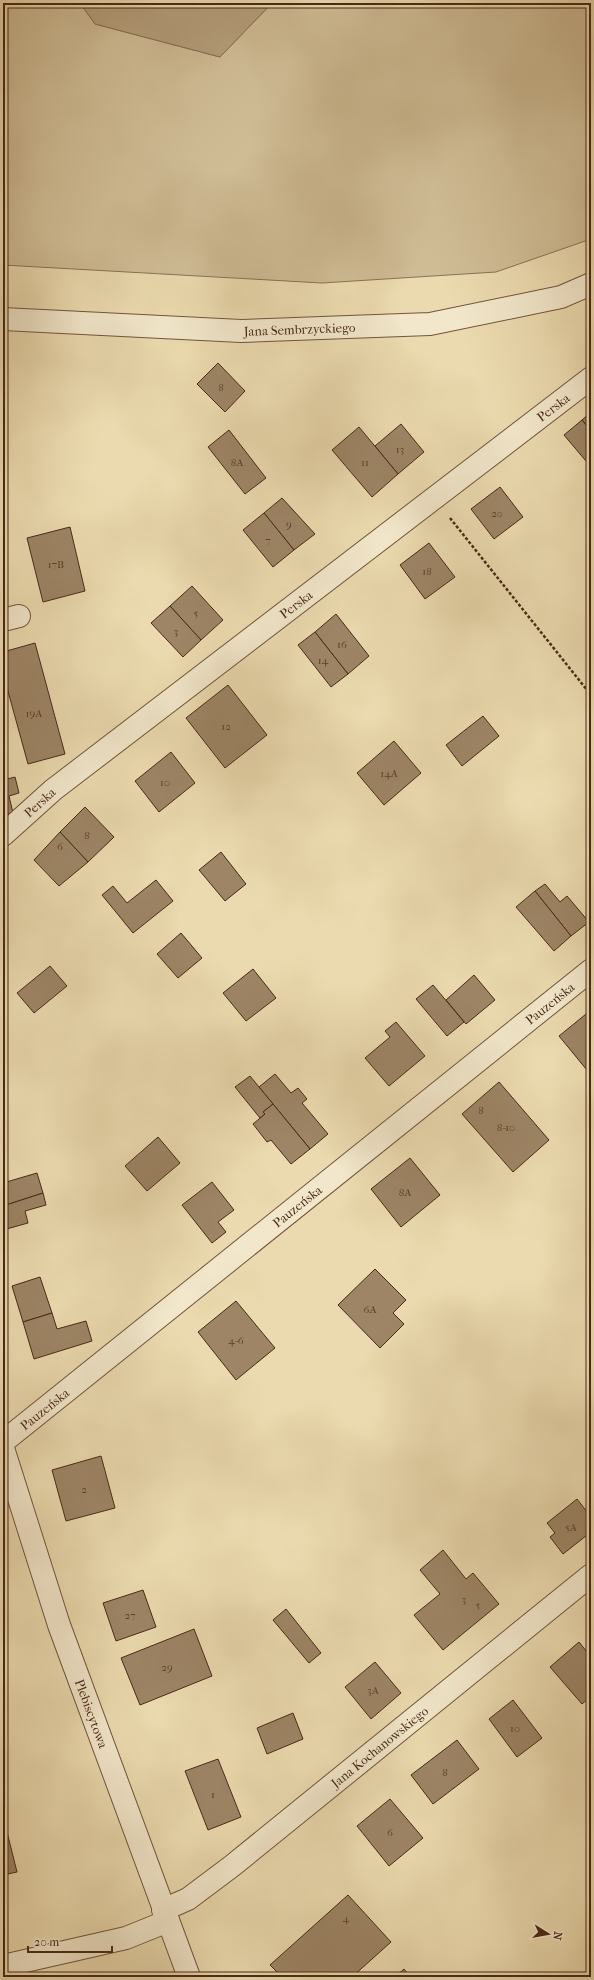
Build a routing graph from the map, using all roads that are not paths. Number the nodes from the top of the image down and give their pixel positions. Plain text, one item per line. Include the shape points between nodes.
1 (591, 284) edge
2 (3, 318) edge
3 (591, 378) edge
4 (3, 835) edge
5 (591, 970) edge
6 (3, 1442) edge
7 (3, 1448) edge
8 (591, 1576) edge
9 (166, 1916) junction
10 (3, 1966) edge
11 (189, 1977) edge

1 - 2 street, Jana Sembrzyckiego via 561,297 430,324 241,331
3 - 4 street, Perska via 53,790
5 - 6 street, Pauzeńska
7 - 9 street, Plebiscytowa via 59,1625
8 - 9 street, Jana Kochanowskiego via 232,1866
9 - 10 street, Jana Kochanowskiego via 126,1938
9 - 11 street, Plebiscytowa

